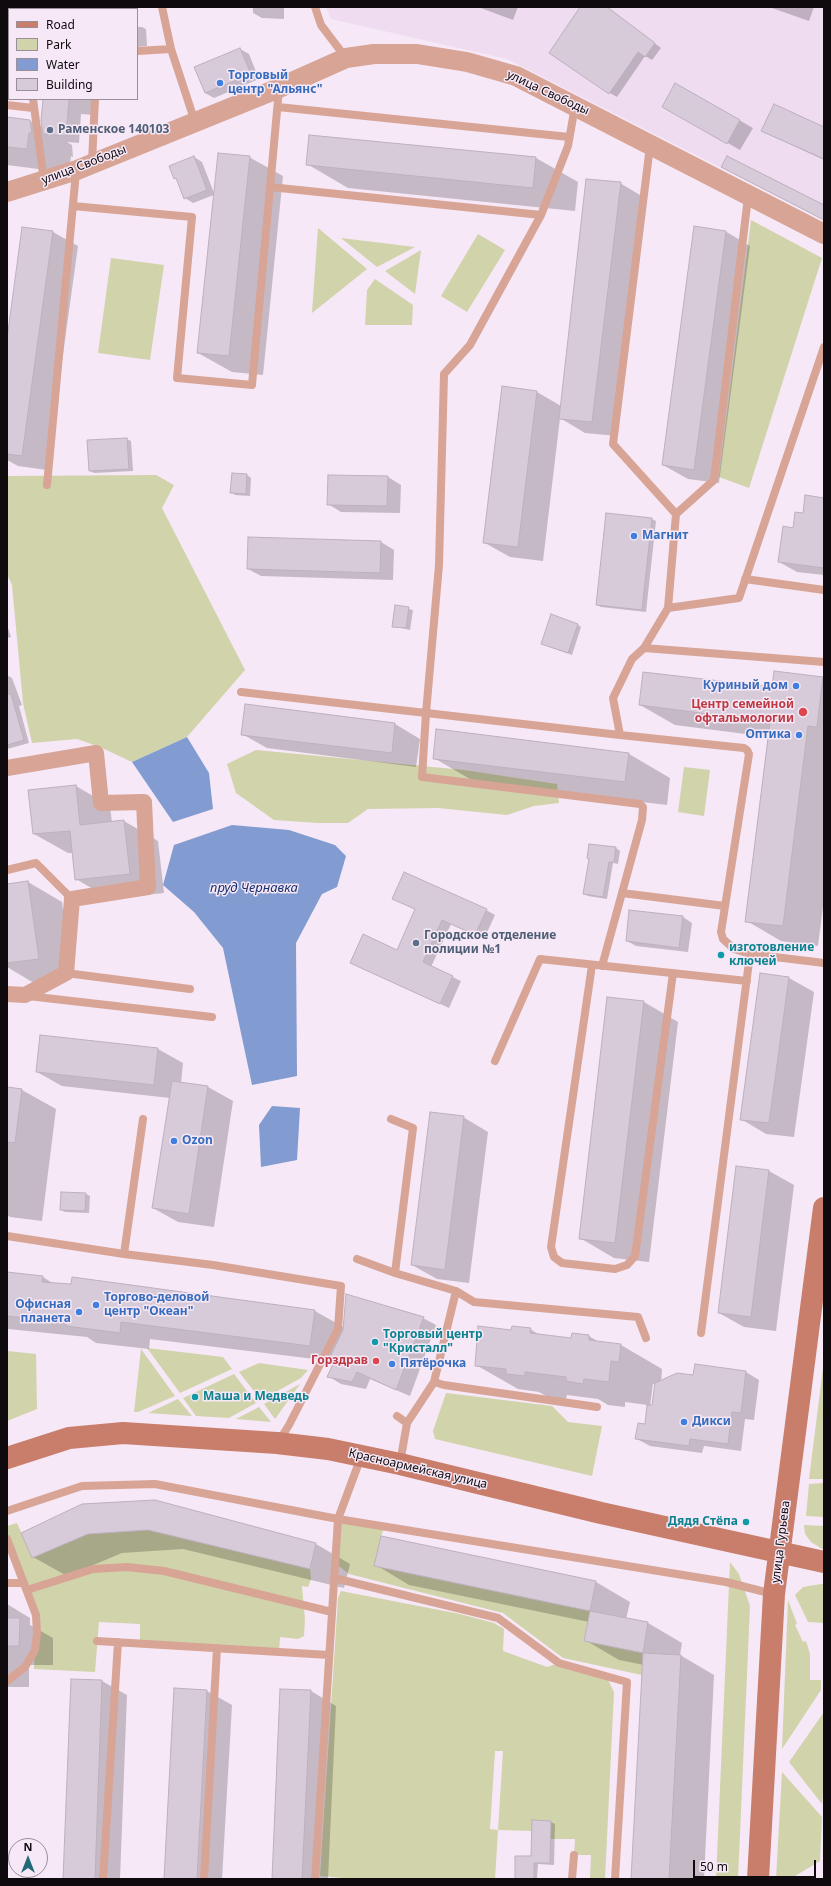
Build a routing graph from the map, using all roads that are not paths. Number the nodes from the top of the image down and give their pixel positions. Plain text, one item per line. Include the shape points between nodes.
1 (162, 7) edge
2 (315, 7) edge
3 (171, 49) junction
4 (138, 51) edge
5 (346, 58) junction
6 (278, 98) junction
7 (33, 100) edge
8 (94, 100) edge
9 (7, 105) edge
10 (575, 105) junction
11 (33, 108) junction
12 (195, 122) junction
13 (569, 137) junction
14 (650, 144) junction
15 (84, 166) junction
16 (44, 181) junction
17 (270, 187) junction
18 (7, 192) edge
19 (749, 194) junction
20 (73, 206) junction
21 (541, 215) junction
22 (824, 234) edge
23 (824, 347) edge
24 (47, 485) dead end
25 (676, 514) junction
26 (746, 580) junction
27 (824, 590) edge
28 (668, 608) junction
29 (644, 648) junction
30 (824, 662) edge
31 (241, 692) dead end
32 (426, 713) junction
33 (620, 735) junction
34 (7, 768) edge
35 (7, 870) edge
36 (622, 893) junction
37 (72, 899) junction
38 (725, 906) junction
39 (750, 954) junction
40 (824, 963) edge
41 (592, 965) junction
42 (602, 966) junction
43 (66, 972) junction
44 (673, 973) junction
45 (747, 981) junction
46 (190, 989) dead end
47 (7, 994) edge
48 (25, 996) junction
49 (212, 1017) dead end
50 (495, 1061) dead end
51 (143, 1119) dead end
52 (391, 1119) dead end
53 (824, 1208) edge
54 (7, 1236) edge
55 (124, 1254) junction
56 (357, 1259) dead end
57 (395, 1273) junction
58 (456, 1291) junction
59 (701, 1333) dead end
60 (646, 1338) dead end
61 (434, 1382) junction
62 (597, 1407) dead end
63 (397, 1416) dead end
64 (407, 1423) junction
65 (277, 1443) junction
66 (361, 1457) junction
67 (7, 1458) edge
68 (400, 1464) junction
69 (7, 1511) edge
70 (338, 1519) junction
71 (7, 1539) edge
72 (778, 1553) junction
73 (824, 1562) edge
74 (334, 1578) junction
75 (7, 1583) edge
76 (25, 1586) junction
77 (774, 1594) junction
78 (332, 1612) junction
79 (97, 1641) dead end
80 (118, 1642) junction
81 (217, 1648) junction
82 (329, 1655) junction
83 (7, 1681) edge
84 (574, 1854) dead end
85 (103, 1879) edge
86 (204, 1879) edge
87 (314, 1879) edge
88 (572, 1879) edge
89 (615, 1879) edge
90 (758, 1879) edge

1 - 3 lane
2 - 5 lane via 321,25
3 - 4 lane
3 - 12 lane
5 - 6 street, улица Свободы
5 - 10 street, улица Свободы via 374,54 417,54 467,62 516,76
6 - 12 street, улица Свободы
6 - 13 lane
6 - 17 lane
7 - 11 lane
8 - 15 lane
9 - 11 lane
10 - 13 lane
10 - 14 street, улица Свободы
11 - 16 lane
12 - 15 street, улица Свободы
13 - 21 lane via 568,146
14 - 19 street, улица Свободы
14 - 25 lane via 613,444
15 - 16 street, улица Свободы
15 - 20 lane
16 - 18 street, улица Свободы
17 - 20 lane via 252,385 177,378 192,217
17 - 21 lane
19 - 22 street, улица Свободы
19 - 25 lane via 714,480
20 - 24 lane
21 - 32 lane via 470,345 444,374 439,565
23 - 26 lane
25 - 28 lane
26 - 27 lane
26 - 28 lane via 739,598
28 - 29 lane
29 - 30 lane
29 - 33 lane via 632,659 614,698
31 - 32 lane
32 - 33 lane
32 - 36 lane via 422,777 640,804 643,807 642,820
33 - 38 lane via 747,750 749,754
34 - 37 street via 96,753 101,804 144,802 148,887
35 - 37 lane via 36,863
36 - 38 lane
36 - 42 lane
37 - 43 street
38 - 39 lane via 721,932 723,939 734,949
39 - 40 lane
39 - 45 lane
41 - 42 lane
41 - 44 lane via 551,1247 554,1258 562,1263 616,1269 627,1265 635,1256
41 - 50 lane via 540,959
42 - 44 lane
43 - 46 lane
43 - 48 street
44 - 45 lane
45 - 59 lane
47 - 48 street
48 - 49 lane
51 - 55 lane
52 - 57 lane via 413,1128
53 - 72 main road, улица Гурьева
54 - 55 lane
55 - 65 lane via 213,1265 341,1286 338,1329 290,1425
56 - 57 lane
57 - 58 lane
58 - 60 lane via 474,1302 638,1317
58 - 61 lane
61 - 62 lane
61 - 64 lane
63 - 64 lane
64 - 68 lane
65 - 66 main road, Красноармейская улица via 328,1449
65 - 67 main road, Красноармейская улица via 123,1433 69,1438
66 - 68 main road, Красноармейская улица
66 - 70 lane
68 - 72 main road, Красноармейская улица
69 - 70 lane via 82,1486 155,1484
70 - 74 lane
70 - 77 lane via 726,1582
71 - 76 lane
72 - 73 main road, Красноармейская улица
72 - 77 main road, улица Гурьева
74 - 78 lane
74 - 89 lane via 498,1618 559,1663 627,1682
75 - 76 lane
76 - 78 lane via 93,1569 127,1567 164,1571
76 - 83 lane via 36,1615 35,1650 25,1667
77 - 90 main road, улица Гурьева
78 - 82 lane
79 - 80 lane
80 - 81 lane
80 - 85 lane
81 - 82 lane
81 - 86 lane
82 - 87 lane
84 - 88 lane

